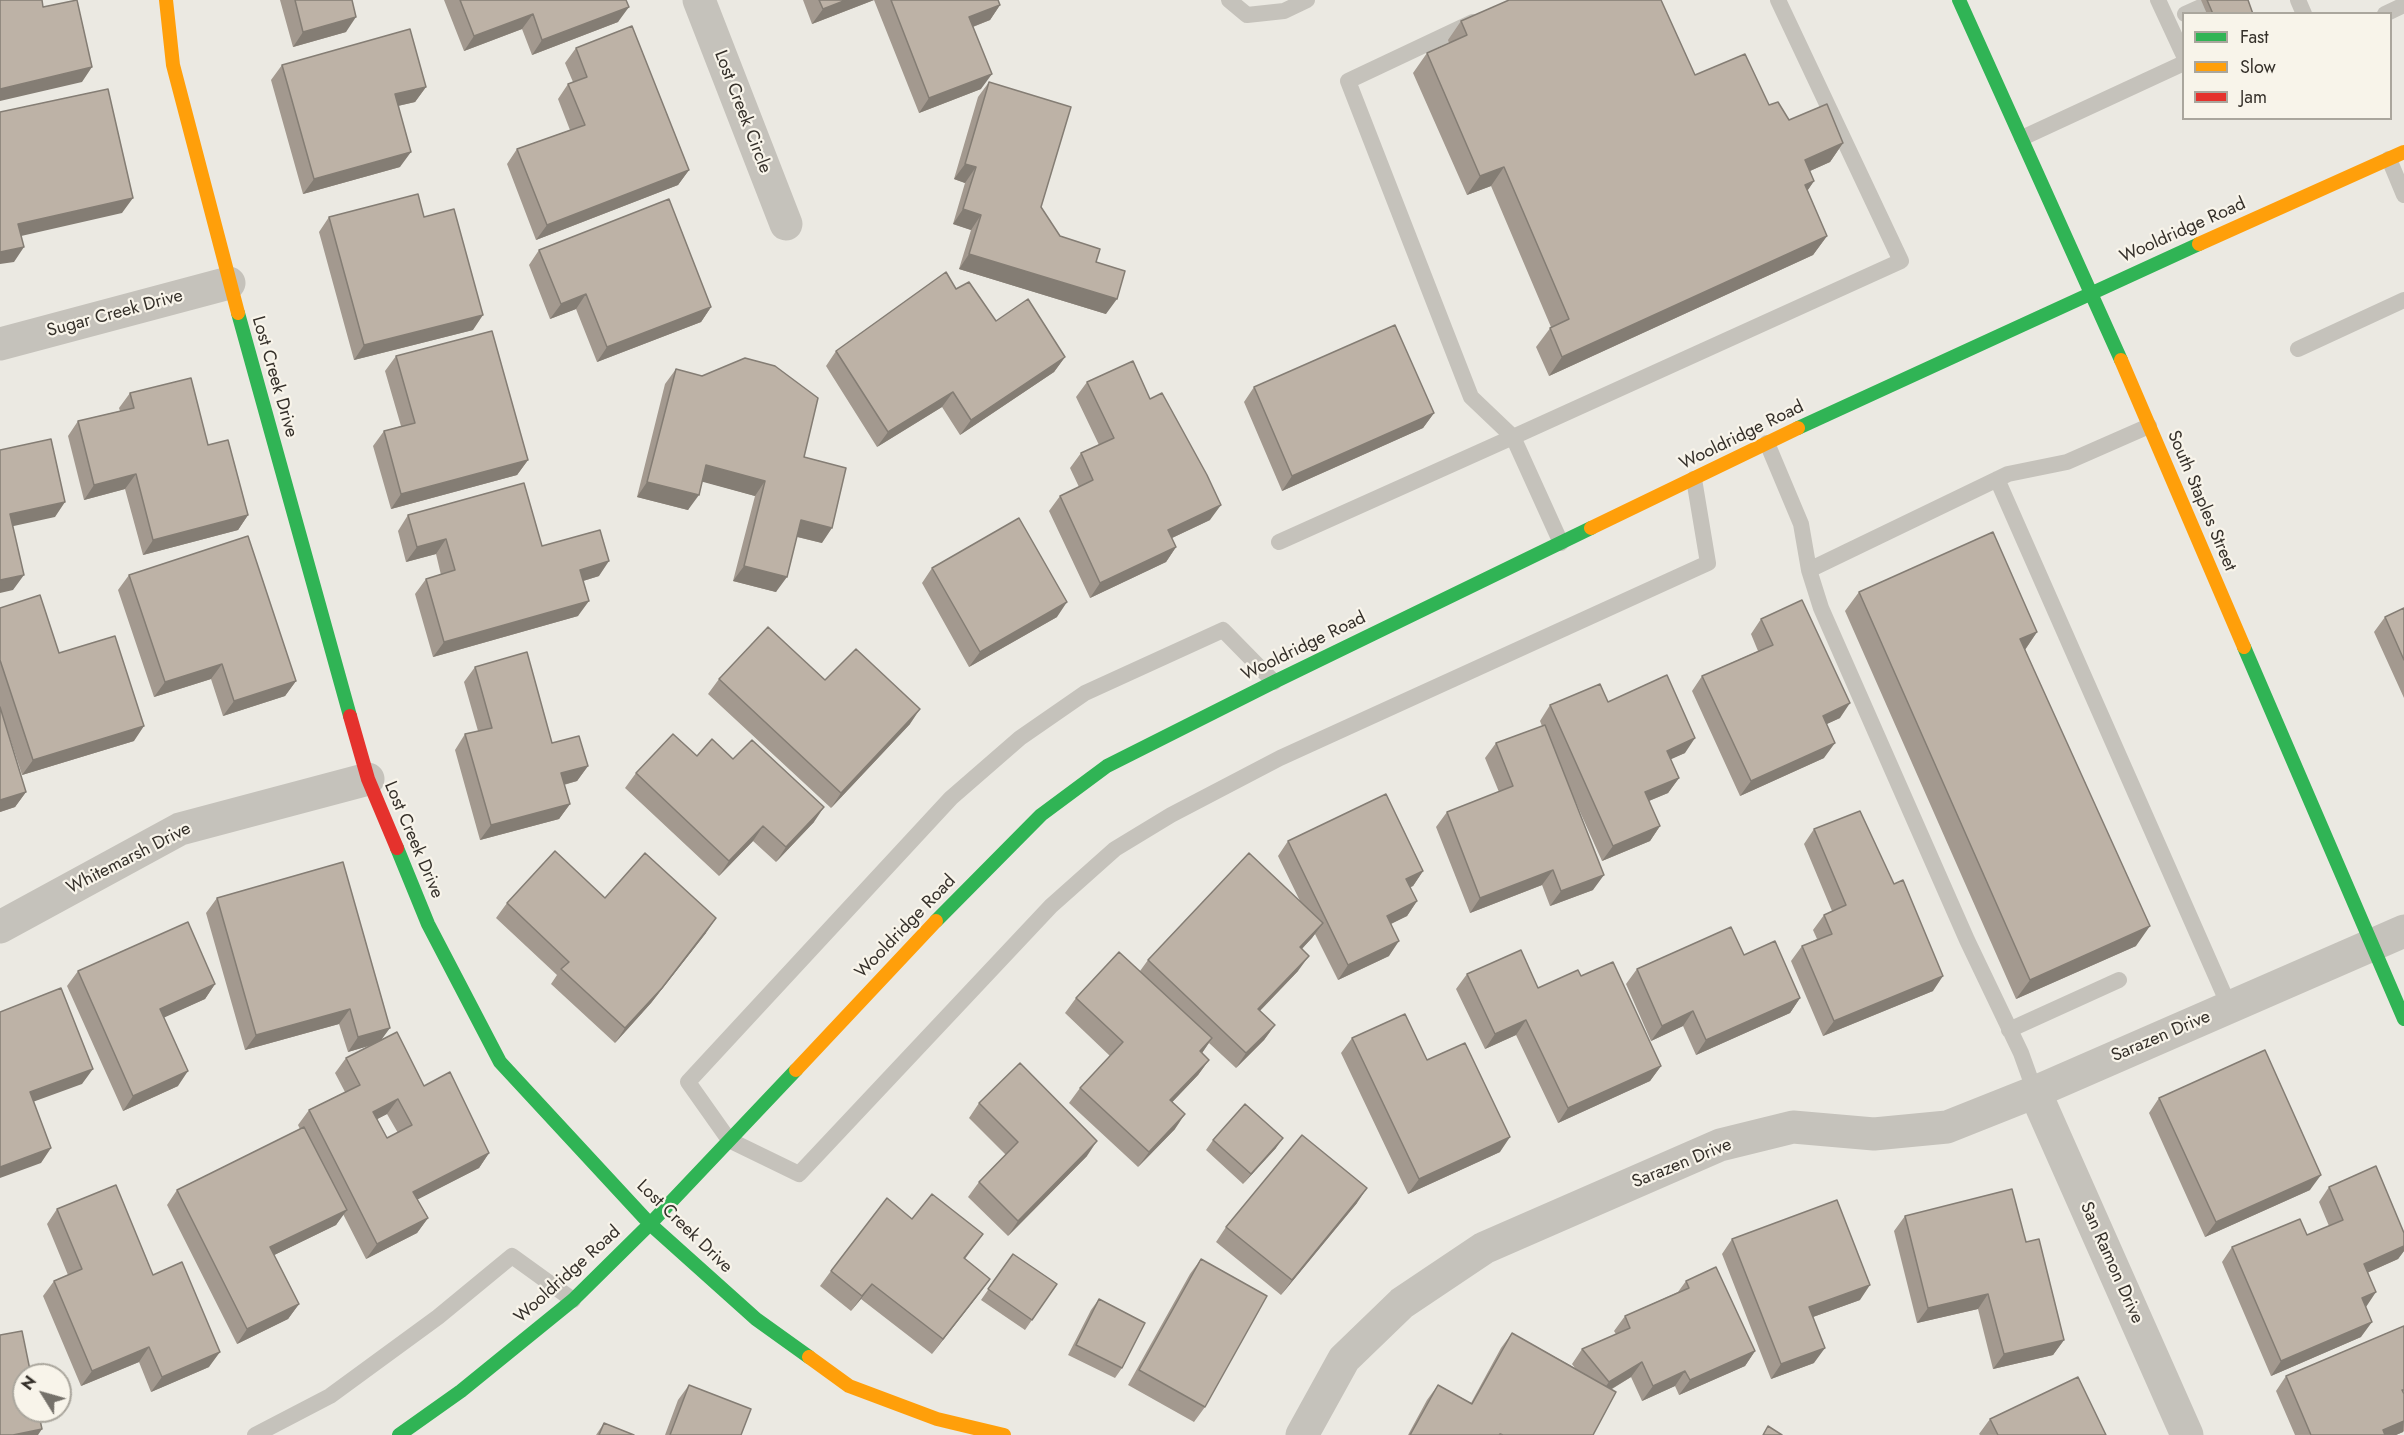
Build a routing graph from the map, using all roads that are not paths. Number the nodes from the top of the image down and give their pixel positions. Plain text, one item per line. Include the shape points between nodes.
1 (166, 0) edge
2 (699, 0) edge
3 (1229, 0) edge
4 (1307, 0) edge
5 (1778, 0) edge
6 (1959, 0) edge
7 (2158, 0) edge
8 (2404, 5) edge
9 (2203, 6) dead end
10 (2189, 12) edge
11 (2389, 12) edge
12 (1487, 15) edge
13 (2179, 16) edge
14 (2182, 40) edge
15 (2182, 64) edge
16 (2022, 138) junction
17 (2396, 156) edge
18 (2404, 195) edge
19 (786, 224) dead end
20 (229, 283) junction
21 (2092, 292) junction
22 (2404, 300) edge
23 (0, 344) edge
24 (2298, 349) dead end
25 (2149, 426) junction
26 (1513, 437) junction
27 (1767, 443) junction
28 (1997, 478) junction
29 (1694, 479) junction
30 (1279, 542) dead end
31 (1562, 543) junction
32 (1809, 570) junction
33 (1274, 682) junction
34 (368, 779) junction
35 (0, 927) edge
36 (2404, 931) edge
37 (2371, 947) junction
38 (2119, 980) dead end
39 (2230, 1008) junction
40 (2404, 1019) edge
41 (2009, 1030) junction
42 (2034, 1092) junction
43 (729, 1140) junction
44 (650, 1224) junction
45 (573, 1300) junction
46 (255, 1435) edge
47 (399, 1435) edge
48 (1004, 1435) edge
49 (1302, 1435) edge
50 (2187, 1435) edge

1 - 20 street, Lost Creek Drive via 173,64
2 - 19 street, Lost Creek Circle
3 - 4 lane via 1247,15 1284,11
5 - 26 lane via 1901,261
6 - 16 street, South Staples Street
7 - 13 lane
8 - 11 lane
9 - 10 lane
12 - 26 lane via 1348,81 1471,397
13 - 14 lane
15 - 16 lane
16 - 21 street, South Staples Street
17 - 18 lane
17 - 21 street, Wooldridge Road
20 - 23 street, Sugar Creek Drive
20 - 34 street, Lost Creek Drive
21 - 25 street, South Staples Street
21 - 27 street, Wooldridge Road
22 - 24 lane
25 - 28 lane via 2067,462
25 - 37 street, South Staples Street
26 - 30 lane
26 - 31 lane
27 - 29 street, Wooldridge Road
27 - 32 lane via 1801,524
28 - 32 lane
28 - 39 lane
29 - 31 street, Wooldridge Road
29 - 43 lane via 1708,563 1280,758 1115,849 1051,906 799,1174
31 - 33 street, Wooldridge Road
32 - 41 lane via 1821,608
33 - 43 street, Wooldridge Road via 1107,766 1041,815
33 - 43 lane via 1223,630 1085,693 1020,738 951,798 688,1082
34 - 35 street, Whitemarsh Drive via 180,829
34 - 44 street, Lost Creek Drive via 428,924 500,1062
36 - 37 street, Sarazen Drive
37 - 39 street, Sarazen Drive
37 - 40 street, South Staples Street
38 - 41 lane
39 - 42 street, Sarazen Drive
41 - 42 lane
42 - 49 street, Sarazen Drive via 1947,1127 1874,1134 1793,1127 1720,1145 1484,1248 1402,1303 1344,1359
42 - 50 street, San Ramon Drive
43 - 44 street, Wooldridge Road
44 - 45 street, Wooldridge Road
44 - 48 street, Lost Creek Drive via 756,1319 849,1386 937,1419
45 - 46 lane via 512,1257 330,1396
45 - 47 street, Wooldridge Road via 461,1391

